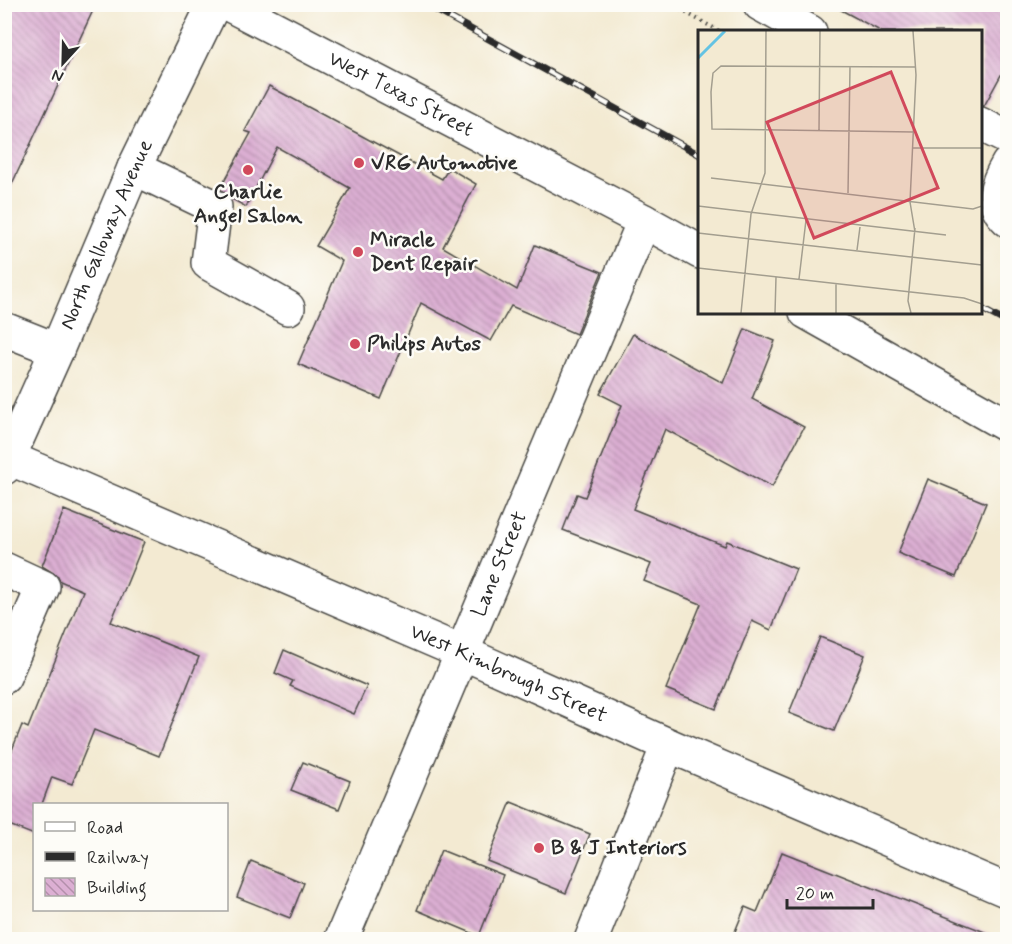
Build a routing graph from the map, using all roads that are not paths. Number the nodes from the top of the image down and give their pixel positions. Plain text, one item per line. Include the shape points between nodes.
1 (214, 4) edge
2 (228, 4) edge
3 (760, 4) edge
4 (806, 30) edge
5 (982, 125) edge
6 (1008, 138) edge
7 (1008, 164) edge
8 (134, 168) junction
9 (644, 220) junction
10 (1008, 220) edge
11 (698, 251) edge
12 (288, 308) dead end
13 (810, 314) edge
14 (4, 329) edge
15 (57, 350) junction
16 (1008, 426) edge
17 (7, 463) edge
18 (4, 569) edge
19 (461, 652) junction
20 (4, 677) edge
21 (668, 746) junction
22 (1008, 891) edge
23 (341, 939) edge
24 (591, 939) edge

1 - 8 street, North Galloway Avenue
2 - 9 street, West Texas Street
3 - 4 street
5 - 6 street
7 - 10 street via 995,192 996,204
8 - 12 street via 215,207 208,263
8 - 15 street, North Galloway Avenue
9 - 11 street, West Texas Street
9 - 19 street, Lane Street
13 - 16 street
14 - 15 street
15 - 17 street, North Galloway Avenue
17 - 19 street, West Kimbrough Street
18 - 20 street via 43,587
19 - 21 street, West Kimbrough Street
19 - 23 street, Lane Street
21 - 22 street, West Kimbrough Street
21 - 24 street

